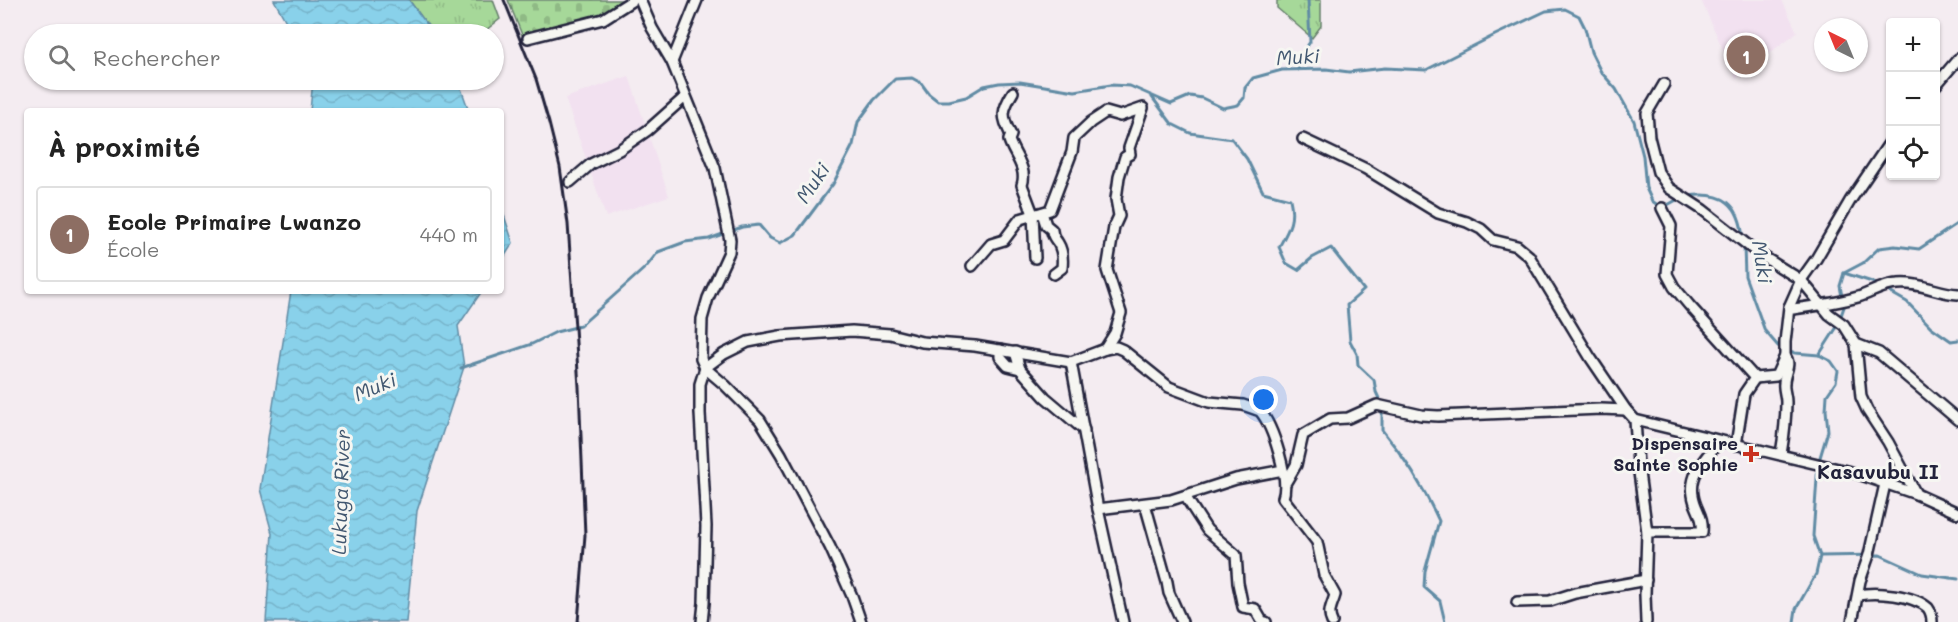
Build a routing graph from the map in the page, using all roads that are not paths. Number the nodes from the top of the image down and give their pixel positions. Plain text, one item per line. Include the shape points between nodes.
1 (633, 0) edge
2 (640, 0) edge
3 (697, 0) edge
4 (528, 38) dead end
5 (1958, 59) edge
6 (672, 62) junction
7 (1940, 80) edge
8 (1664, 84) dead end
9 (1013, 92) dead end
10 (685, 97) junction
11 (1303, 139) dead end
12 (1886, 148) edge
13 (570, 182) dead end
14 (1662, 208) dead end
15 (1037, 214) junction
16 (1035, 258) dead end
17 (972, 266) dead end
18 (1054, 274) dead end
19 (1801, 280) junction
20 (1958, 294) edge
21 (1823, 305) junction
22 (1789, 307) junction
23 (1856, 344) junction
24 (1106, 349) junction
25 (1000, 350) junction
26 (1015, 352) junction
27 (1785, 356) junction
28 (1071, 362) junction
29 (705, 368) junction
30 (1020, 369) junction
31 (1776, 376) junction
32 (1755, 378) junction
33 (1783, 384) junction
34 (1626, 410) junction
35 (1635, 420) junction
36 (1958, 420) edge
37 (1084, 430) junction
38 (1719, 441) junction
39 (1736, 445) junction
40 (1781, 454) junction
41 (1283, 470) junction
42 (1286, 482) junction
43 (1885, 484) junction
44 (1916, 494) junction
45 (1185, 496) junction
46 (1145, 504) junction
47 (1098, 509) junction
48 (1958, 513) edge
49 (1647, 532) junction
50 (1646, 580) junction
51 (1858, 595) junction
52 (1517, 603) dead end
53 (702, 622) edge
54 (861, 622) edge
55 (1124, 622) edge
56 (1182, 622) edge
57 (1266, 622) edge
58 (1332, 622) edge
59 (1646, 622) edge
60 (1852, 622) edge
61 (1932, 622) edge

1 - 4 street via 603,19
2 - 6 street
3 - 6 street
5 - 7 street
6 - 10 street
8 - 19 street via 1647,113 1658,172 1669,188
9 - 15 street via 1004,107 1005,123 1012,149 1018,155 1022,185
10 - 13 street via 648,130 591,164
10 - 29 street via 715,168 730,240 729,252 702,319 701,359
11 - 34 street via 1366,169 1438,213 1467,222 1493,240 1517,246 1529,256
12 - 19 street
14 - 32 street via 1671,226 1667,274
15 - 16 street
15 - 17 street via 1020,219 1004,240 991,244
15 - 18 street via 1052,230 1064,259 1062,268
15 - 24 street via 1050,210 1074,138 1106,112 1120,116 1143,108 1119,177 1119,216 1107,270 1121,313
19 - 21 street
19 - 22 street
20 - 21 street via 1918,284 1896,284
21 - 22 street
21 - 23 street via 1844,325
22 - 27 street
23 - 36 street via 1880,353
23 - 44 street via 1867,410
24 - 28 street
24 - 41 street via 1123,350 1168,387 1209,402 1260,411 1278,448
25 - 26 street
25 - 29 street via 922,342 890,334 815,333 748,342
25 - 30 street via 1000,357 1008,366
26 - 28 street
26 - 30 street
27 - 31 street
27 - 33 street via 1788,365
28 - 37 street
29 - 53 street via 699,413 706,526
29 - 54 street via 760,420 781,454 830,547
30 - 37 street via 1045,397
31 - 32 street
31 - 33 street
32 - 39 street via 1744,394
33 - 40 street via 1786,425
34 - 35 street
34 - 42 street via 1438,416 1377,405 1348,418 1330,419 1306,433
35 - 38 street
35 - 49 street
37 - 47 street
38 - 39 street
38 - 49 street via 1694,474 1693,496 1703,520 1702,532
39 - 40 street
40 - 43 street
41 - 42 street
41 - 45 street via 1236,479
42 - 58 street via 1283,498 1317,542 1324,575 1335,595 1329,607
43 - 44 street
43 - 51 street
44 - 48 street
45 - 46 street
45 - 57 street via 1207,530 1236,555 1244,607 1255,609
46 - 47 street
46 - 56 street via 1169,593
47 - 55 street
49 - 50 street
50 - 52 street via 1550,601
50 - 59 street
51 - 60 street
51 - 61 street via 1881,593 1917,603 1927,608

